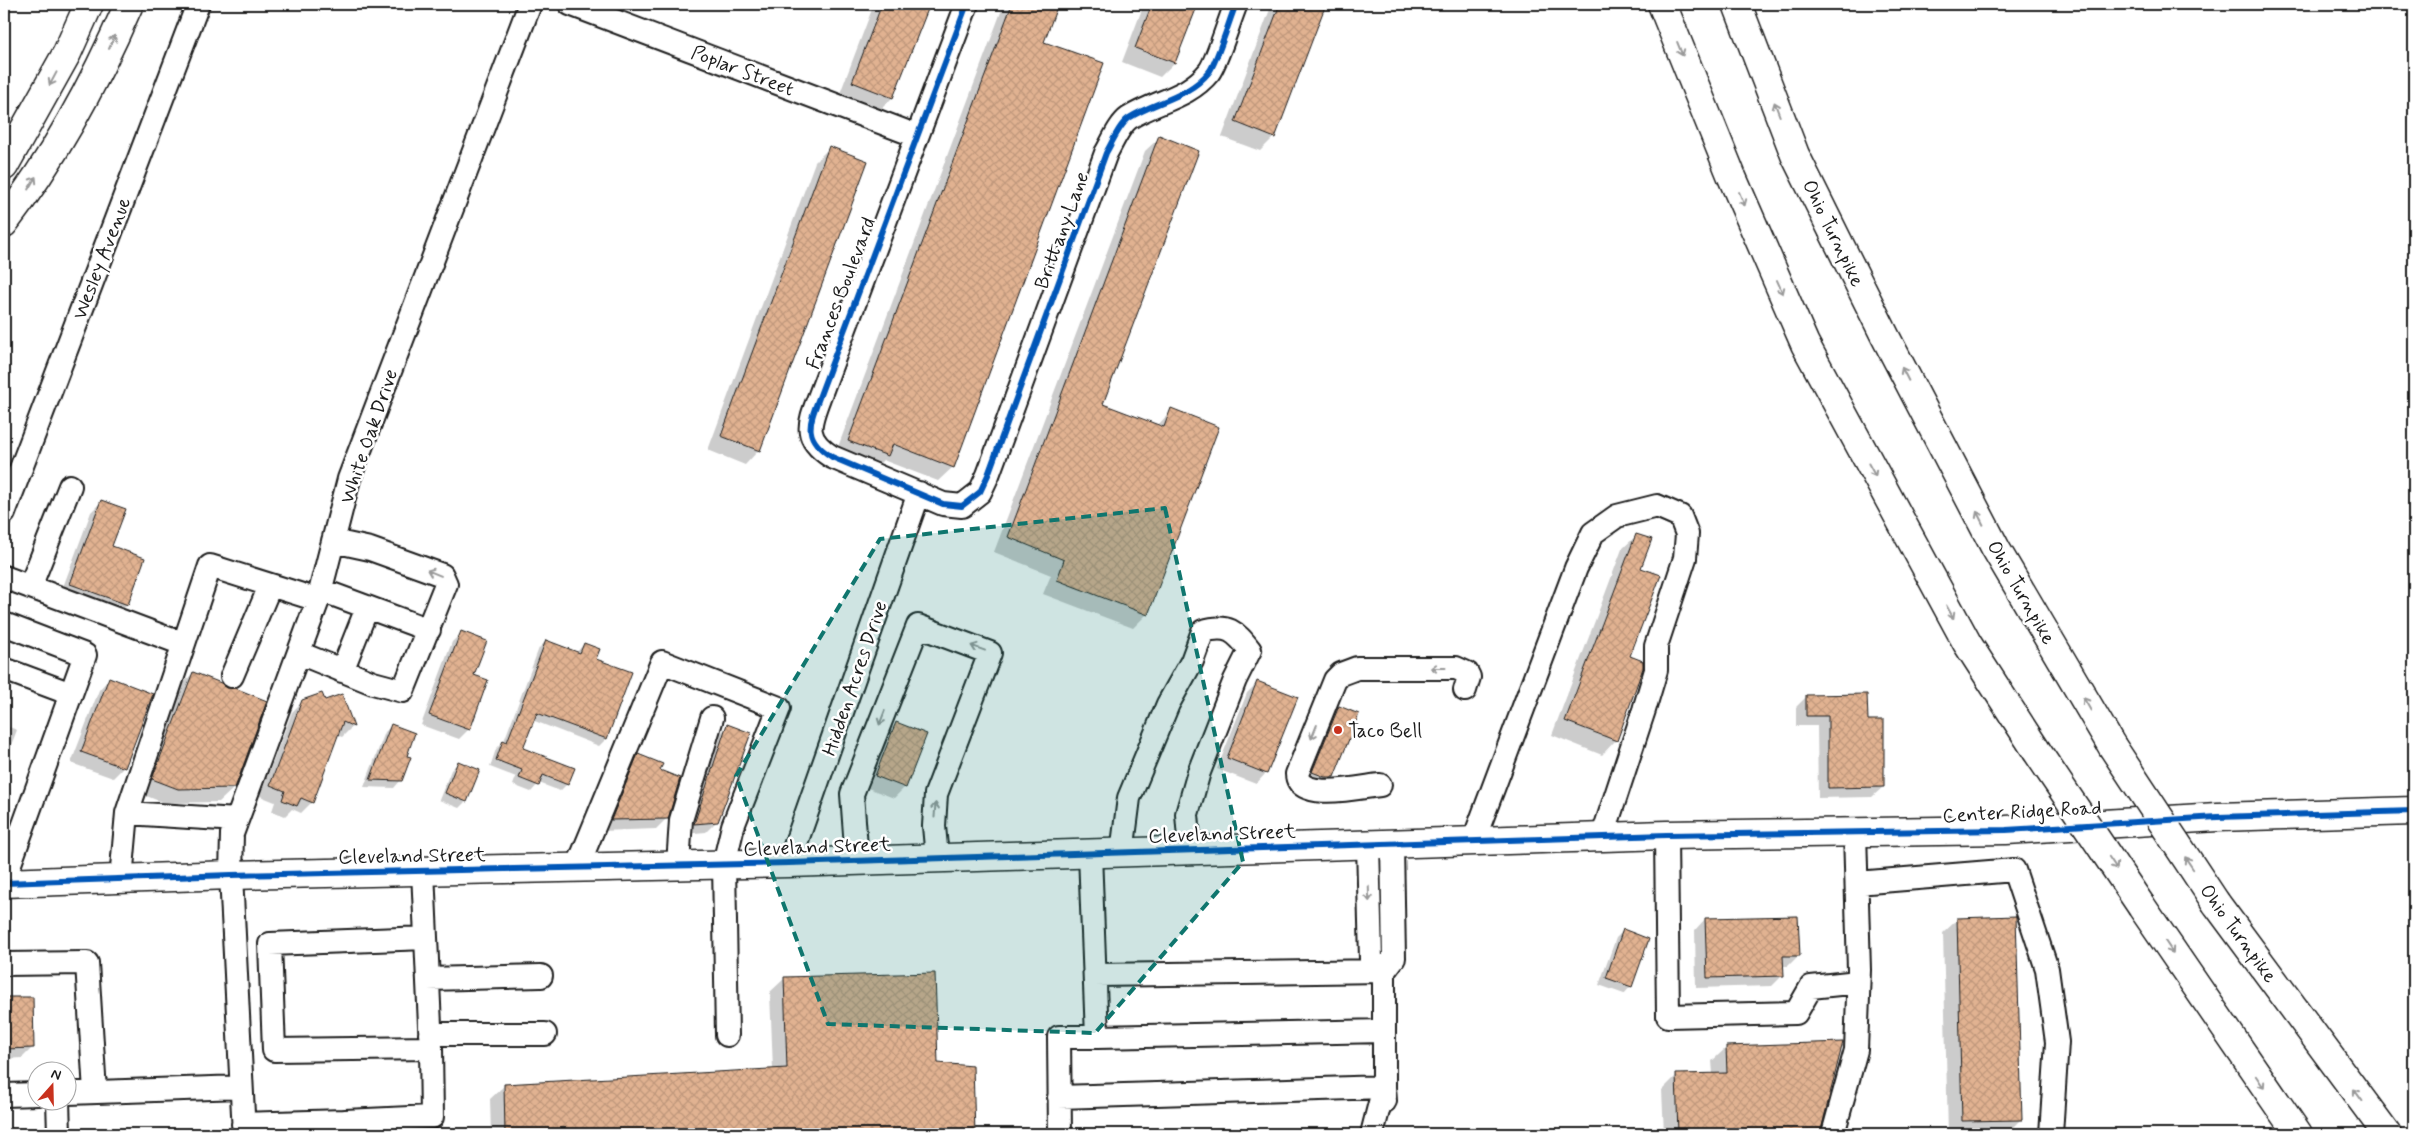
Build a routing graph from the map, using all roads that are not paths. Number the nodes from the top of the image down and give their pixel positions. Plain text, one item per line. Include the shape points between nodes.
1 (89, 4) edge
2 (129, 4) edge
3 (198, 4) edge
4 (530, 4) edge
5 (570, 4) edge
6 (967, 4) edge
7 (1236, 4) edge
8 (1662, 4) edge
9 (1737, 4) edge
10 (917, 136) junction
11 (4, 166) edge
12 (4, 223) edge
13 (70, 486) dead end
14 (919, 493) junction
15 (962, 506) joint
16 (4, 513) edge
17 (333, 541) junction
18 (4, 577) edge
19 (270, 586) junction
20 (30, 587) junction
21 (320, 595) junction
22 (367, 608) junction
23 (4, 624) edge
24 (429, 630) junction
25 (183, 644) junction
26 (298, 653) junction
27 (4, 669) edge
28 (342, 671) junction
29 (232, 676) dead end
30 (1465, 690) dead end
31 (71, 694) junction
32 (712, 718) dead end
33 (1380, 785) dead end
34 (2414, 811) edge
35 (127, 813) junction
36 (237, 820) junction
37 (1855, 833) junction
38 (1666, 835) junction
39 (1632, 837) joint
40 (1602, 838) junction
41 (1473, 842) junction
42 (1380, 845) junction
43 (1190, 851) junction
44 (1122, 853) junction
45 (1090, 854) junction
46 (936, 858) junction
47 (857, 861) junction
48 (788, 863) junction
49 (724, 864) junction
50 (678, 865) junction
51 (577, 868) junction
52 (423, 871) junction
53 (231, 875) junction
54 (121, 879) junction
55 (4, 882) edge
56 (1857, 884) junction
57 (426, 938) junction
58 (4, 964) edge
59 (1384, 971) junction
60 (1096, 975) junction
61 (541, 976) dead end
62 (428, 979) junction
63 (1858, 982) junction
64 (272, 1002) junction
65 (237, 1004) junction
66 (1384, 1031) junction
67 (545, 1034) dead end
68 (727, 1035) dead end
69 (1097, 1037) junction
70 (430, 1041) junction
71 (241, 1087) junction
72 (1384, 1087) junction
73 (95, 1092) junction
74 (78, 1093) edge
75 (28, 1094) edge
76 (4, 1095) edge
77 (1059, 1097) junction
78 (58, 1110) edge
79 (345, 1128) edge
80 (243, 1129) edge
81 (59, 1134) edge
82 (1060, 1134) edge
83 (1372, 1134) edge
84 (1386, 1134) edge
85 (1833, 1134) edge
86 (2051, 1134) edge
87 (2298, 1134) edge
88 (2387, 1134) edge

1 -> 11 main road via 67,53
12 -> 2 main road via 22,200 74,113 109,50
3 - 16 street, Wesley Avenue
4 - 17 street, White Oak Drive via 349,479
5 - 10 street, Poplar Street
6 - 10 street, Frances Boulevard
7 - 15 street, Brittany Lane via 1211,71 1180,95 1128,118 1106,153 988,475 980,492
8 -> 87 main road, bridge via 1805,344 1968,643 2036,750
88 -> 9 main road, Ohio Turnpike, bridge via 2216,903 2112,746 1996,549 1795,155
10 - 14 street, Frances Boulevard via 810,426 812,441 832,457
13 - 20 street
14 - 15 street, Frances Boulevard via 943,504
14 - 48 street, Hidden Acres Drive
17 - 21 street, White Oak Drive
24 -> 17 street via 446,584 442,575 370,549
18 - 20 street
19 - 21 street
19 - 25 street via 210,566
19 - 29 street
20 - 25 street
21 - 22 street
21 - 26 street, White Oak Drive
22 - 24 street
22 - 28 street
23 - 31 street via 85,655
24 - 28 street via 404,691
25 - 35 street
26 - 28 street
26 - 36 street, White Oak Drive
27 - 31 street
30 -> 33 street via 1468,673 1456,668 1357,668 1341,674 1332,688 1297,779 1304,787 1320,792
31 - 55 street
32 - 50 street via 681,820
34 - 37 main road, Center Ridge Road via 2218,817 2006,830
35 - 36 street
35 - 54 street
36 - 53 street, White Oak Drive via 232,834
37 - 38 main road, Center Ridge Road
37 - 56 street
38 - 39 main road, Center Ridge Road
38 - 63 street via 1668,1016 1796,1013 1811,987
39 - 40 main road, Cleveland Street
40 - 41 main road, Cleveland Street
40 - 41 street via 1656,670 1656,646 1685,558 1687,534 1680,516 1657,506 1618,516 1593,533 1573,577
41 - 42 main road, Cleveland Street
42 - 43 main road, Cleveland Street
42 - 59 street via 1371,960
43 - 44 main road, Cleveland Street
43 - 44 street via 1187,814 1210,744 1250,650 1236,633 1216,628 1203,631 1192,661 1165,712 1130,798
44 - 45 main road, Cleveland Street
45 - 46 main road, Cleveland Street
45 - 60 street
46 - 47 main road, Cleveland Street
46 -> 47 street via 936,794 990,653 918,626 852,794
47 - 48 main road, Cleveland Street
48 - 49 main road, Cleveland Street
49 - 50 main road, Cleveland Street
49 - 51 street via 733,826 779,708 662,662
49 - 68 street
50 - 51 main road, Cleveland Street
51 - 52 main road, Cleveland Street
52 - 53 main road, Cleveland Street
52 - 57 street
53 - 54 main road, Cleveland Street
53 - 65 street, White Oak Drive
54 - 55 main road, Cleveland Street
56 - 63 street
56 - 86 street via 2014,870 2047,969 2057,1042
57 - 62 street
57 - 64 street via 270,944
58 - 73 street via 87,963
59 - 60 street
59 - 66 street
60 - 69 street
61 - 62 street
62 - 70 street
63 - 85 street via 1856,1050
64 - 65 street
64 - 70 street via 274,1050
65 - 71 street, White Oak Drive
66 - 69 street
66 - 72 street
67 - 70 street
69 - 77 street via 1059,1037
70 - 79 street via 432,1117
71 - 73 street
71 - 80 street, White Oak Drive
72 - 77 street
72 - 83 street
72 - 84 street
73 - 74 street
75 - 76 street
77 - 82 street
78 - 81 street
79 - 80 street

